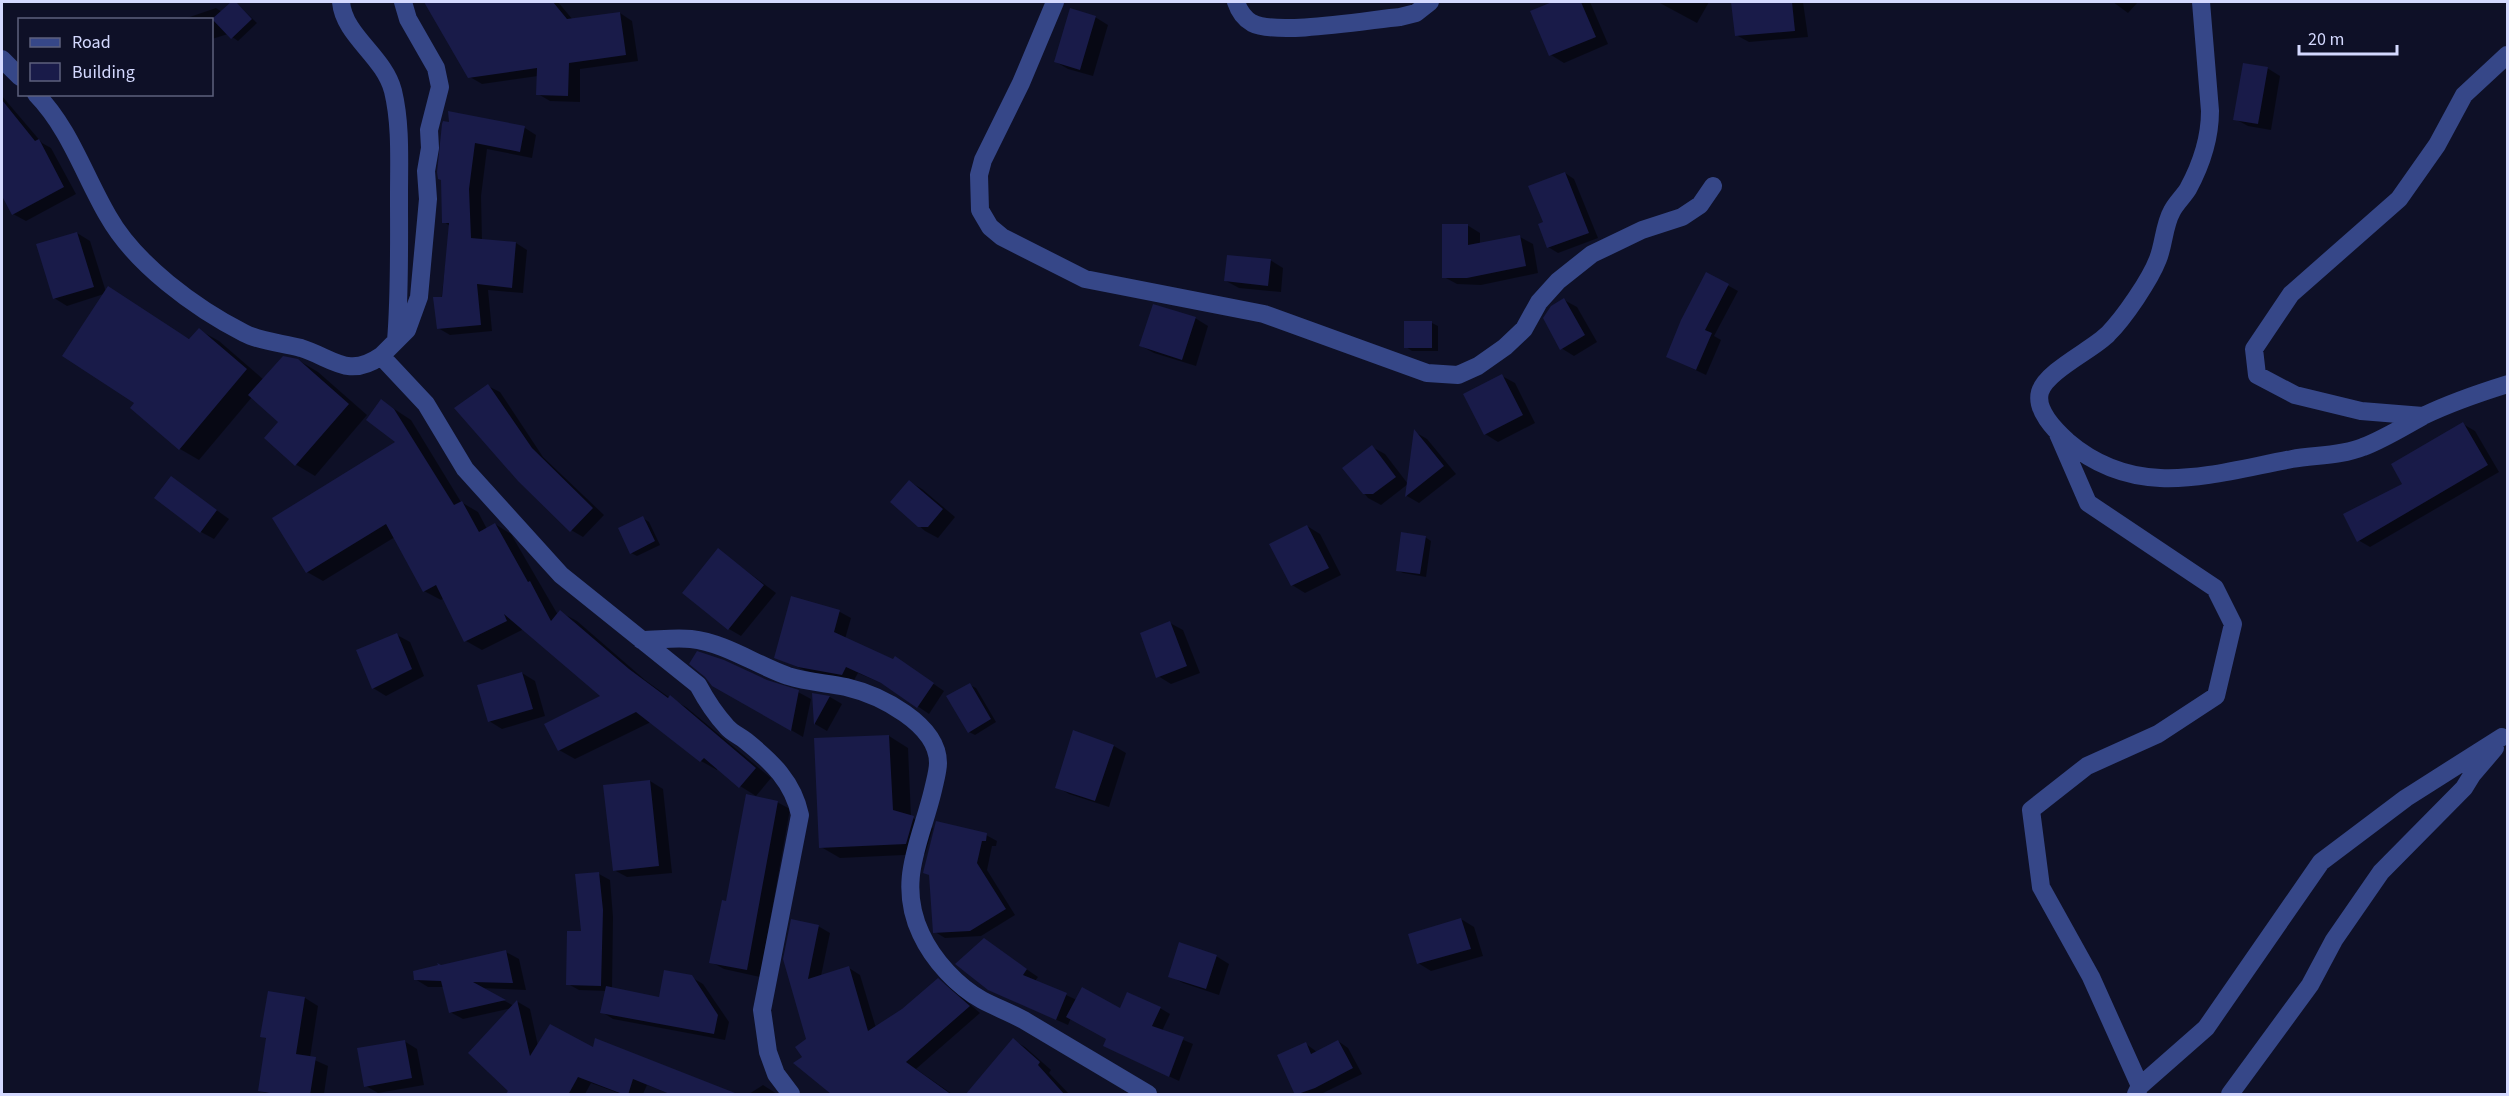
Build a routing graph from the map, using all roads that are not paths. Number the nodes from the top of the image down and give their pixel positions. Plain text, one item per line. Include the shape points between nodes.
1 (341, 2) edge
2 (403, 2) edge
3 (1055, 2) edge
4 (1236, 2) edge
5 (1430, 2) edge
6 (2202, 2) edge
7 (2507, 55) edge
8 (2, 59) edge
9 (18, 75) edge
10 (37, 96) edge
11 (1713, 186) dead end
12 (396, 341) junction
13 (381, 356) junction
14 (2508, 384) edge
15 (2423, 416) junction
16 (2058, 432) junction
17 (641, 640) junction
18 (2505, 733) edge
19 (2138, 1090) edge
20 (791, 1095) edge
21 (1148, 1095) edge
22 (2230, 1095) edge

1 - 12 street via 347,24 382,66 392,89 398,123
2 - 12 street via 408,19 436,68 440,87 429,130 422,282 407,330
3 - 11 street via 984,160 979,175 979,201 990,227 1002,237 1085,279 1264,314 1427,373 1458,375 1505,347 1558,281 1592,254 1642,230 1682,217 1700,205
4 - 5 street via 1242,16 1254,24 1294,29 1416,14
6 - 16 street via 2210,111 2205,146 2187,189 2171,212 2158,260 2127,311 2107,336 2053,375 2040,390 2039,402
7 - 15 street via 2464,95 2437,145 2399,199 2291,294 2254,349 2257,375 2295,395 2361,411
8 - 9 street
10 - 13 street via 73,144 108,217 139,256 174,289 246,334 303,349 344,367 368,365
12 - 13 street
13 - 17 street via 426,404 465,470 499,509 561,574
14 - 15 street
15 - 16 street via 2360,448 2199,476 2158,478 2141,478 2105,466
16 - 19 street via 2088,504 2215,588 2233,624 2216,696 2158,734 2087,766 2031,810 2041,887 2091,977
17 - 20 street via 698,685 729,729 784,777 796,797 800,815 762,1010 768,1052 776,1074
17 - 21 street via 691,639 720,646 788,676 869,694 914,719 937,747 938,765 913,856 909,886 921,935 939,962 969,991 1012,1012
18 - 19 street via 2406,798 2321,862 2206,1028
18 - 22 street via 2464,788 2381,872 2334,940 2310,985

